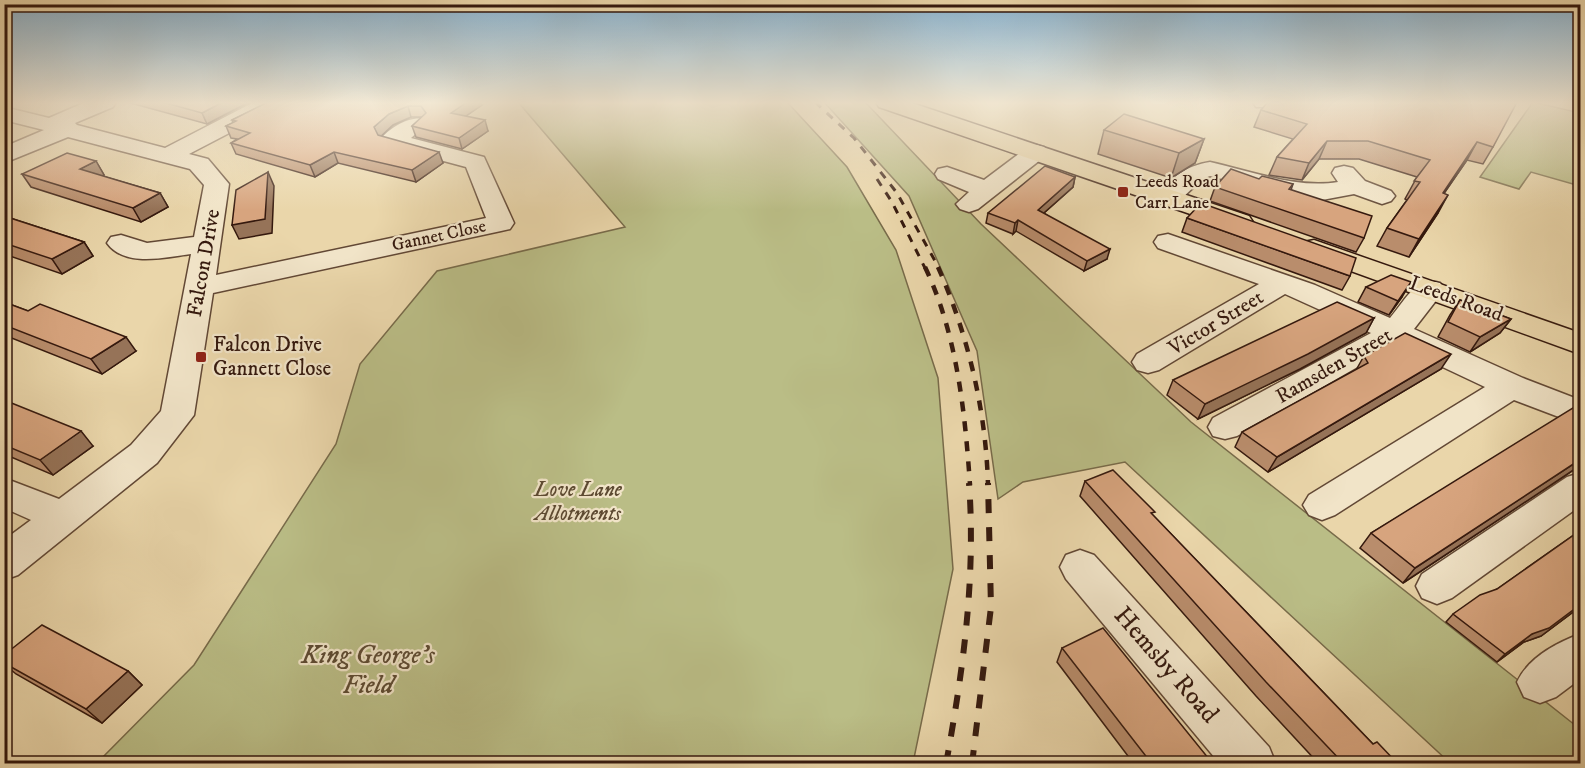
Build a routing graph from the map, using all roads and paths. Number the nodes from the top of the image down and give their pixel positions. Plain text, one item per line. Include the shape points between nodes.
1 (39, 138) edge
2 (105, 138) edge
3 (202, 138) edge
4 (395, 138) edge
5 (994, 138) edge
6 (1036, 152) junction
7 (169, 155) junction
8 (4, 156) edge
9 (947, 174) dead end
10 (1322, 192) junction
11 (1382, 196) dead end
12 (1170, 197) junction
13 (1359, 213) edge
14 (1168, 242) dead end
15 (121, 243) dead end
16 (207, 244) junction
17 (1283, 283) junction
18 (199, 287) junction
19 (1430, 289) junction
20 (1395, 333) junction
21 (1581, 344) edge
22 (1148, 362) dead end
23 (1511, 386) junction
24 (1581, 412) edge
25 (1225, 427) dead end
26 (1581, 487) edge
27 (4, 492) edge
28 (1322, 505) dead end
29 (63, 517) junction
30 (4, 563) edge
31 (1080, 567) dead end
32 (1437, 586) dead end
33 (1581, 654) edge
34 (1540, 682) dead end
35 (1252, 764) edge

1 - 8 street
2 - 7 street, Falcon Drive
3 - 7 street
4 - 18 street, Gannet Close via 392,140 476,162 501,223
5 - 6 main road, Leeds Road
6 - 9 street via 978,197
6 - 12 main road, Leeds Road
7 - 16 street, Falcon Drive via 198,164 218,184
10 - 11 street via 1350,179
10 - 12 street via 1302,191 1210,169 1188,177
10 - 13 street
12 - 19 main road, Leeds Road
14 - 17 street
15 - 16 street via 144,252
16 - 18 street, Falcon Drive
17 - 20 street
17 - 22 street, Victor Street
18 - 29 street, Falcon Drive via 177,415 144,454
19 - 20 street, Ramsden Street
19 - 21 main road, Leeds Road
20 - 23 street
20 - 25 street, Ramsden Street
23 - 24 street
23 - 28 street
26 - 32 street
27 - 29 street
29 - 30 street, Falcon Drive
31 - 35 street, Hemsby Road
33 - 34 street

